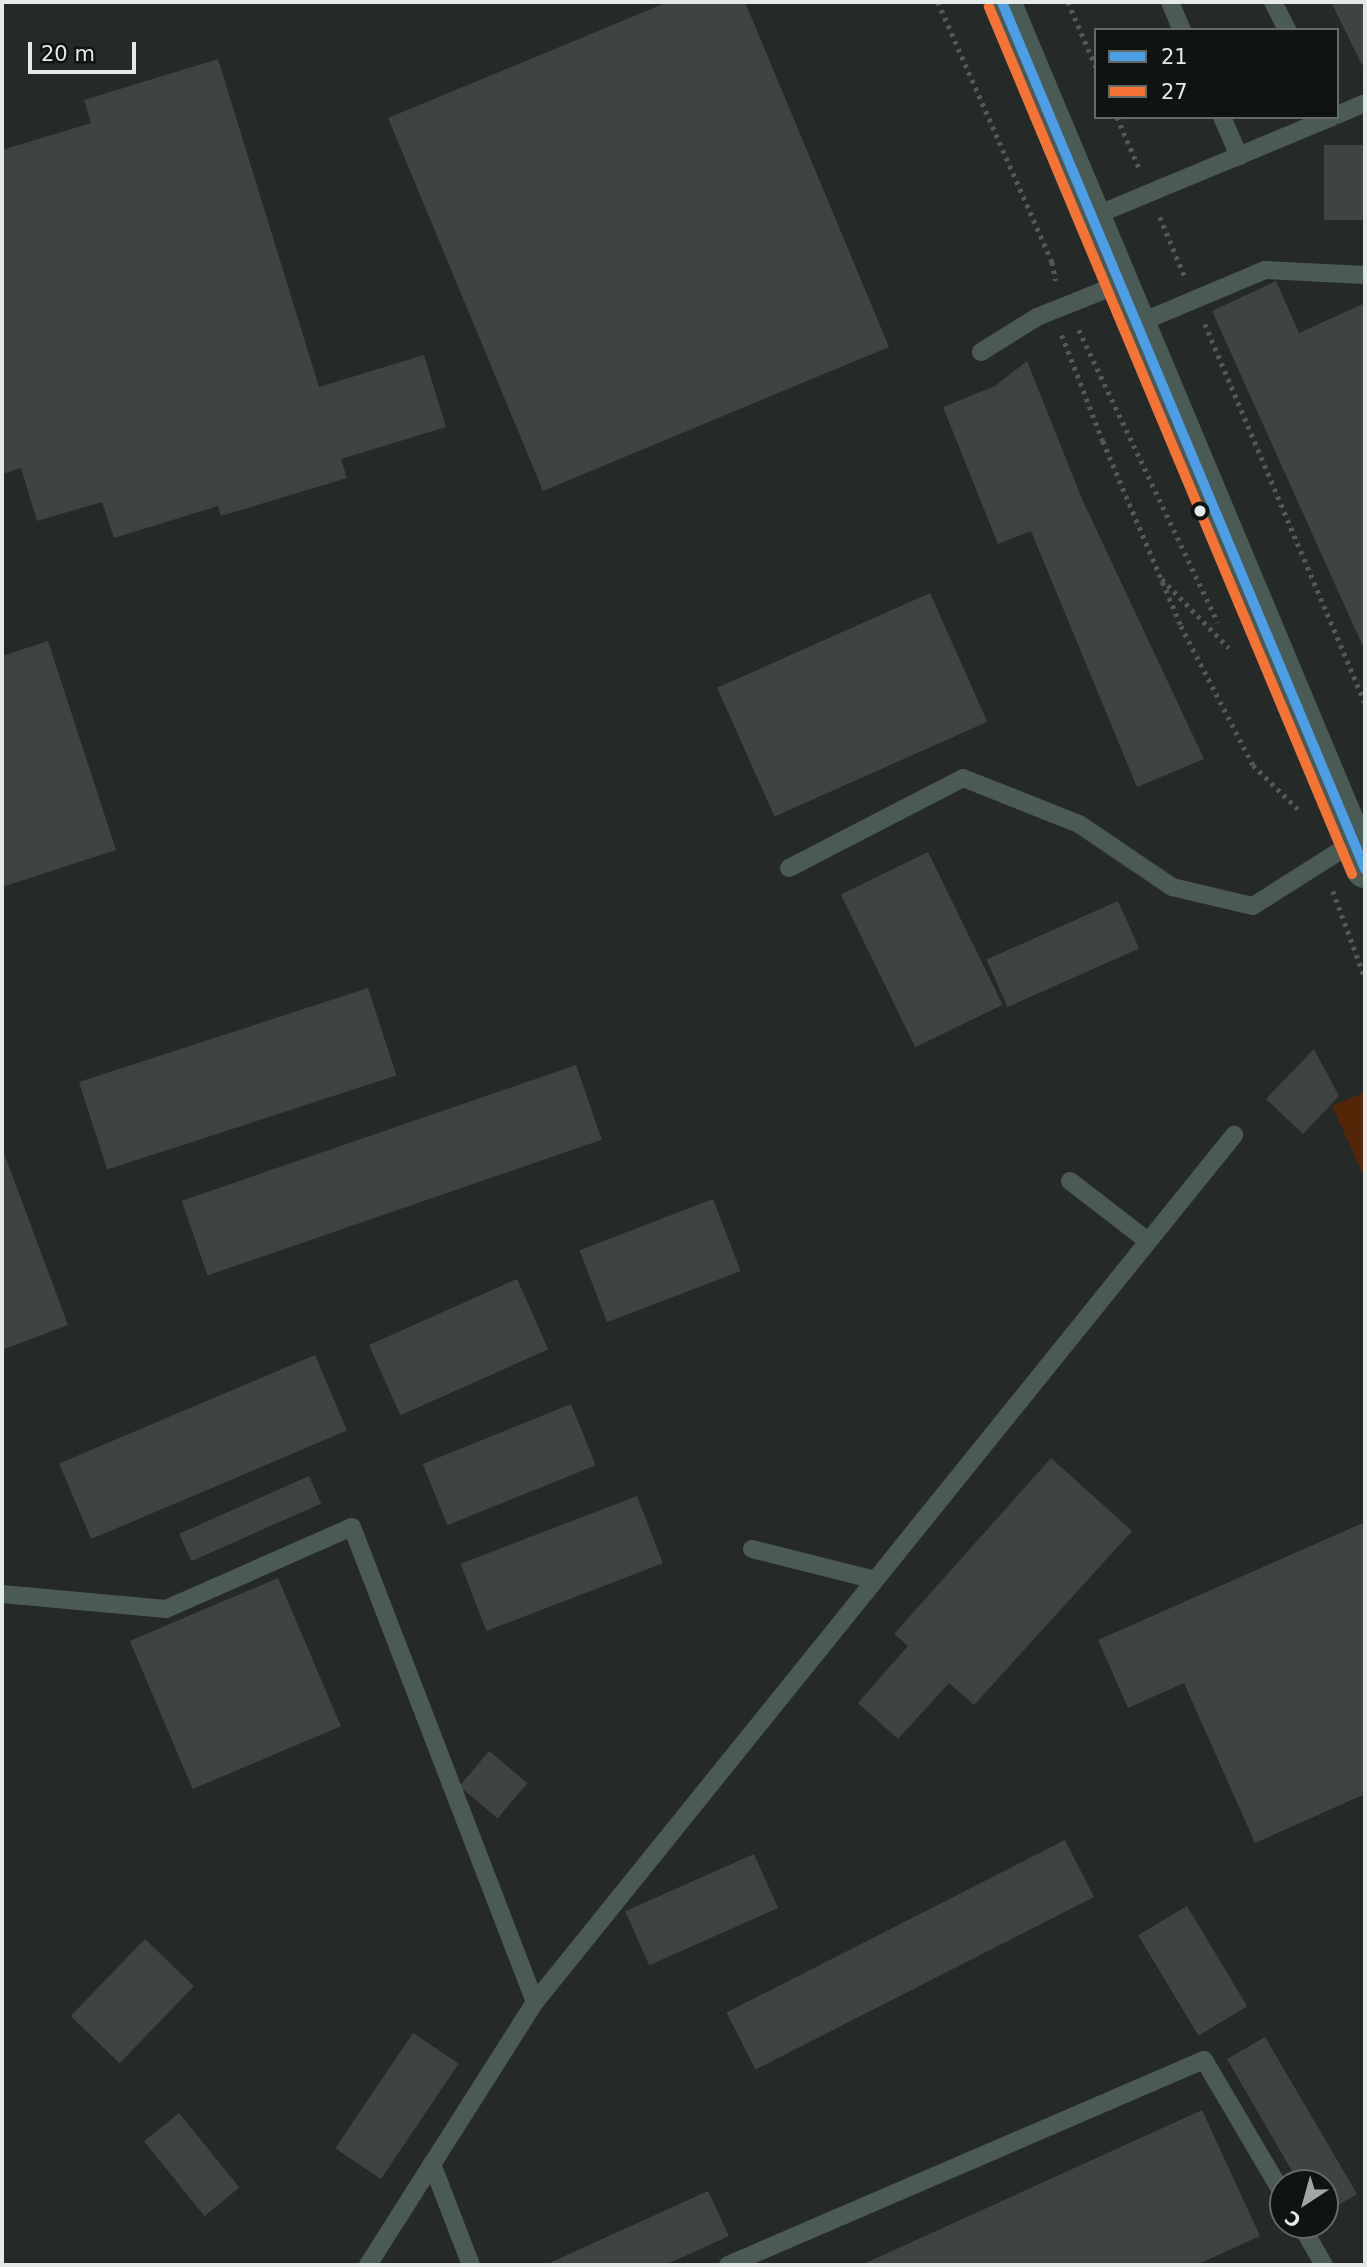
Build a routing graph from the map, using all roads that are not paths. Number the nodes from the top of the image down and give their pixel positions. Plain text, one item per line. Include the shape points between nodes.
1 (1002, 2) edge
2 (1170, 2) edge
3 (1273, 2) edge
4 (1181, 28) edge
5 (1286, 28) edge
6 (1365, 103) edge
7 (1339, 114) edge
8 (1223, 119) edge
9 (1326, 119) edge
10 (1239, 156) junction
11 (1094, 216) junction
12 (1365, 275) edge
13 (1122, 283) junction
14 (1139, 323) junction
15 (981, 352) dead end
16 (1359, 855) edge
17 (789, 868) dead end
18 (1234, 1135) dead end
19 (1070, 1181) dead end
20 (1149, 1241) junction
21 (752, 1549) dead end
22 (875, 1580) junction
23 (2, 1594) edge
24 (535, 2002) junction
25 (432, 2164) junction
26 (1269, 2170) edge
27 (1309, 2239) edge
28 (368, 2265) edge
29 (471, 2265) edge
30 (728, 2265) edge
31 (1324, 2265) edge

1 - 11 main road
2 - 4 lane
3 - 5 lane
6 - 7 lane
8 - 10 lane
9 - 10 lane
10 - 11 lane
11 - 13 main road
12 - 14 lane via 1265,270
13 - 14 main road
13 - 15 lane via 1037,317
14 - 16 main road
16 - 17 lane via 1319,862 1253,906 1172,887 1079,824 963,778
18 - 20 lane
19 - 20 lane
20 - 22 lane
21 - 22 lane
22 - 24 lane
23 - 24 lane via 166,1609 352,1527
24 - 25 lane
25 - 28 lane
25 - 29 lane
26 - 30 lane via 1204,2060
27 - 31 lane

